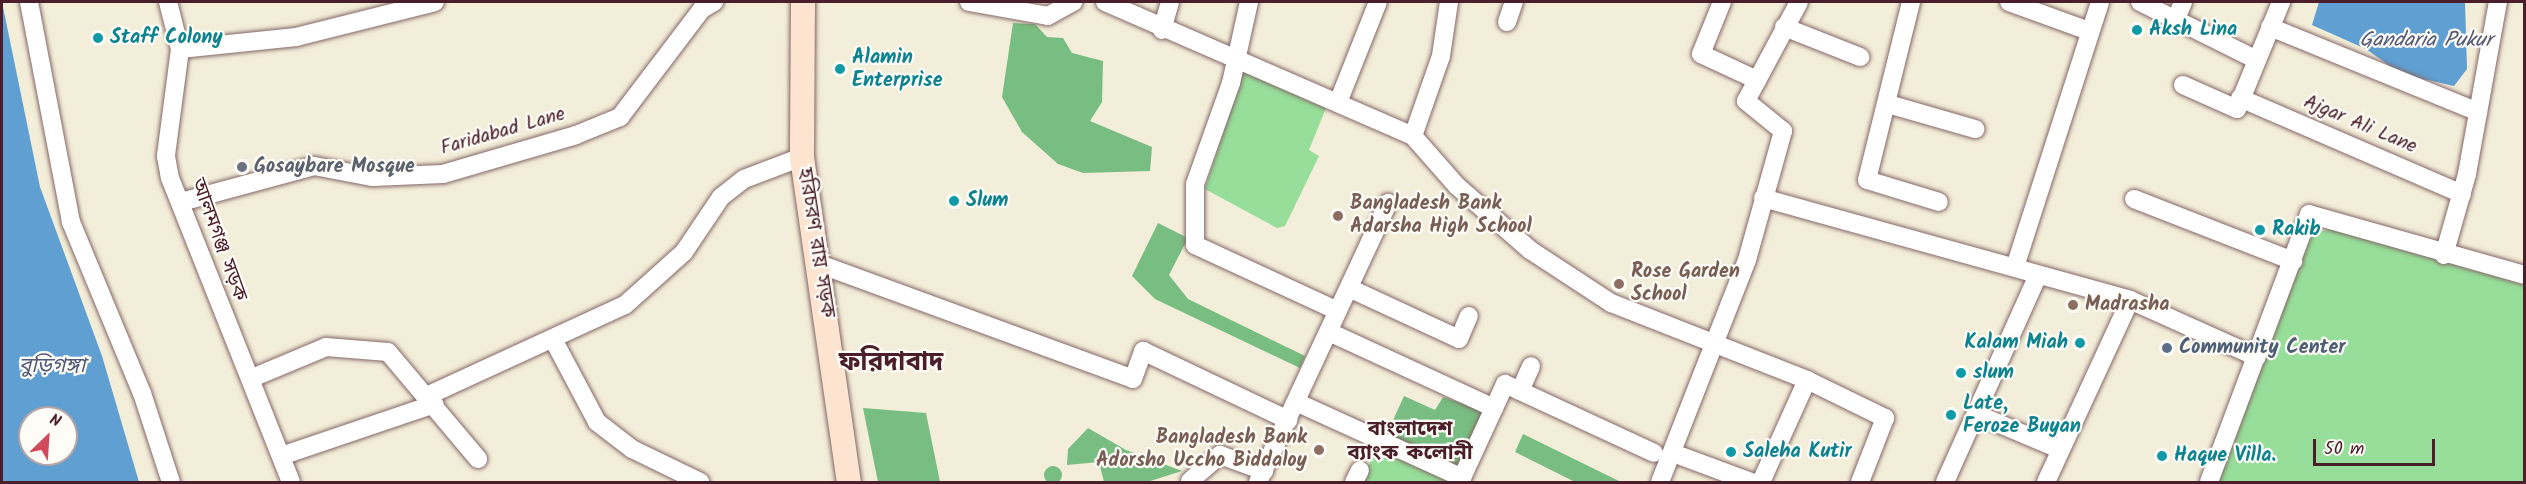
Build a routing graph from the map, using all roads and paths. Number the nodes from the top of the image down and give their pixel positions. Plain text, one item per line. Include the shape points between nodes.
1 (29, 2) edge
2 (168, 2) edge
3 (435, 2) edge
4 (714, 2) edge
5 (803, 2) edge
6 (969, 2) edge
7 (1073, 2) edge
8 (1105, 2) edge
9 (1170, 2) edge
10 (1249, 2) edge
11 (1378, 2) edge
12 (1449, 2) edge
13 (1514, 2) edge
14 (1722, 2) edge
15 (1799, 2) edge
16 (1911, 2) edge
17 (2010, 2) edge
18 (2100, 2) edge
19 (2140, 2) edge
20 (2183, 2) edge
21 (2281, 2) edge
22 (2498, 2) edge
23 (2175, 21) junction
24 (1507, 22) dead end
25 (1784, 27) junction
26 (2271, 27) junction
27 (1161, 30) junction
28 (2089, 31) junction
29 (180, 49) junction
30 (1233, 56) junction
31 (1860, 57) dead end
32 (2255, 59) junction
33 (1757, 80) junction
34 (2183, 86) dead end
35 (2240, 98) junction
36 (1340, 99) junction
37 (1888, 104) junction
38 (2478, 112) junction
39 (1975, 129) dead end
40 (1413, 136) junction
41 (802, 158) junction
42 (2462, 194) junction
43 (1763, 198) junction
44 (2134, 199) dead end
45 (181, 202) junction
46 (1939, 202) dead end
47 (1388, 203) dead end
48 (2444, 255) junction
49 (2293, 261) junction
50 (822, 266) junction
51 (2014, 267) junction
52 (2038, 275) junction
53 (2524, 275) edge
54 (1349, 288) junction
55 (2130, 300) junction
56 (1338, 311) junction
57 (1469, 316) dead end
58 (1329, 332) junction
59 (554, 341) junction
60 (1712, 345) junction
61 (2258, 357) junction
62 (1531, 366) dead end
63 (252, 378) junction
64 (1807, 380) junction
65 (1520, 391) junction
66 (432, 400) junction
67 (1296, 402) junction
68 (1494, 408) junction
69 (1976, 414) junction
70 (1288, 420) junction
71 (2059, 449) junction
72 (1654, 453) dead end
73 (284, 455) junction
74 (1682, 456) dead end
75 (478, 459) dead end
76 (1261, 477) edge
77 (1462, 480) edge
78 (1190, 482) edge
79 (171, 483) edge
80 (291, 483) edge
81 (700, 483) edge
82 (849, 483) edge
83 (1660, 483) edge
84 (1751, 483) edge
85 (1761, 483) edge
86 (1860, 483) edge
87 (1945, 483) edge
88 (2046, 483) edge
89 (2209, 483) edge

1 - 79 street via 71,222 142,393
2 - 29 street, আলমগঞ্জ সড়ক
3 - 29 street via 296,38
4 - 45 street, Faridabad Lane via 702,9 620,117 576,135 443,174 373,177 314,166
5 - 41 main road, হরিচরণ রায় সড়ক
6 - 7 street via 1048,16
8 - 27 street
9 - 27 street
10 - 30 street
11 - 36 street
12 - 40 street via 1441,56
13 - 24 street
14 - 33 street via 1701,54
15 - 25 street
16 - 37 street
17 - 28 street
18 - 28 street
19 - 23 street
20 - 23 street
21 - 26 street
22 - 38 street
23 - 32 street
25 - 31 street
25 - 33 street
26 - 32 street
26 - 38 street
27 - 30 street
28 - 51 street via 2076,88
29 - 45 street, আলমগঞ্জ সড়ক via 166,156
30 - 36 street
30 - 56 street via 1231,83 1195,184 1195,245
32 - 35 street
33 - 43 street via 1745,104 1783,131
34 - 35 street via 2236,109
35 - 42 street, Ajgar Ali Lane
36 - 40 street
37 - 39 street
37 - 46 street via 1867,180
38 - 42 street
40 - 60 street via 1457,186 1530,250 1611,303
41 - 50 main road, হরিচরণ রায় সড়ক
41 - 59 street via 744,179 721,197 684,252 625,305
42 - 48 street
43 - 51 street
43 - 60 street via 1747,260
44 - 49 street
45 - 63 street, আলমগঞ্জ সড়ক via 231,339
47 - 54 street
48 - 49 street via 2309,214
48 - 53 street
49 - 61 street
50 - 70 street via 1133,379 1143,351
50 - 82 main road, হরিচরণ রায় সড়ক
51 - 52 street
52 - 55 street
52 - 69 street
54 - 56 street
54 - 57 street via 1459,339
55 - 61 street
55 - 71 street
56 - 58 street
58 - 67 street
58 - 68 street
59 - 66 street
59 - 81 street via 597,422 632,450
60 - 64 street
60 - 83 street
61 - 89 street
62 - 65 street
63 - 66 street via 326,347 375,348 403,364
63 - 73 street, আলমগঞ্জ সড়ক
64 - 85 street
64 - 86 street via 1885,418
65 - 68 street via 1505,384
65 - 72 street
66 - 73 street
66 - 75 street
67 - 70 street
67 - 77 street
68 - 77 street
69 - 71 street
69 - 87 street
70 - 76 street
71 - 88 street
73 - 80 street, আলমগঞ্জ সড়ক
74 - 84 street
76 - 78 street via 1220,455

